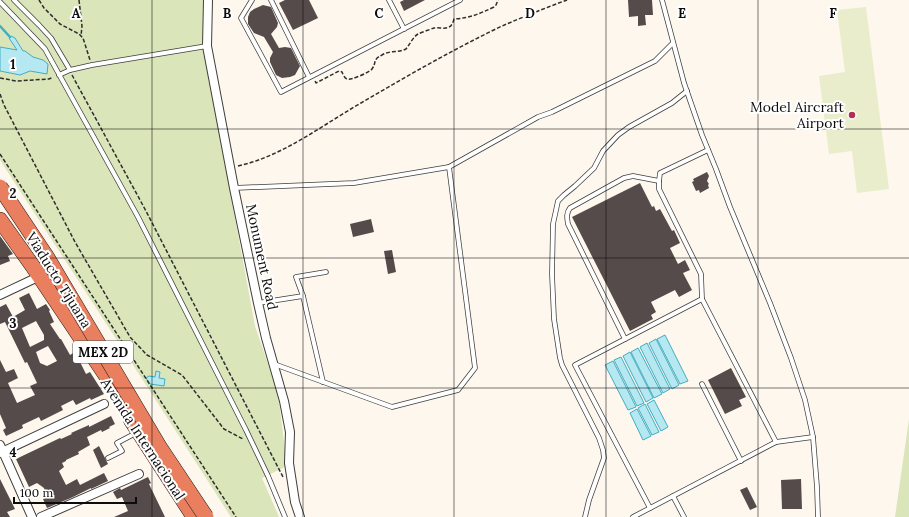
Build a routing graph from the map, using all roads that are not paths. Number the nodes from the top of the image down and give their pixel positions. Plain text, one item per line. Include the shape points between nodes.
1 (14, 0) edge
2 (208, 0) edge
3 (252, 0) edge
4 (271, 0) edge
5 (389, 0) edge
6 (460, 0) edge
7 (662, 0) edge
8 (0, 2) edge
9 (404, 29) junction
10 (673, 43) junction
11 (207, 46) junction
12 (70, 70) junction
13 (59, 75) junction
14 (311, 76) junction
15 (687, 91) junction
16 (708, 150) junction
17 (449, 167) junction
18 (659, 181) junction
19 (0, 187) edge
20 (234, 188) junction
21 (0, 192) edge
22 (0, 220) edge
23 (326, 272) dead end
24 (38, 277) junction
25 (0, 295) edge
26 (303, 296) junction
27 (702, 299) junction
28 (258, 302) junction
29 (625, 339) junction
30 (274, 364) junction
31 (323, 382) junction
32 (702, 384) dead end
33 (104, 404) dead end
34 (138, 432) junction
35 (813, 437) junction
36 (776, 442) junction
37 (1, 450) edge
38 (108, 458) dead end
39 (741, 461) junction
40 (139, 474) dead end
41 (673, 496) junction
42 (650, 508) junction
43 (32, 517) edge
44 (41, 517) edge
45 (194, 517) edge
46 (200, 517) edge
47 (206, 517) edge
48 (210, 517) edge
49 (285, 517) edge
50 (300, 517) edge
51 (585, 517) edge
52 (633, 517) edge
53 (684, 517) edge
54 (818, 517) edge

1 - 12 lane via 51,38
2 - 11 street, Monument Road
3 - 14 lane via 241,18 281,92
4 - 14 lane
5 - 9 lane
6 - 9 lane
7 - 10 lane
8 - 13 lane via 45,49
9 - 14 lane
10 - 15 lane
10 - 17 lane via 655,61 538,117
11 - 12 lane
11 - 20 street, Monument Road
12 - 13 lane
13 - 49 lane via 138,217 252,444
15 - 16 lane
15 - 51 lane via 618,135 594,168 558,201 553,224 552,274 554,319 560,358 604,450 604,458
16 - 18 lane via 660,173
16 - 35 lane via 791,358 805,400
17 - 20 lane via 354,184
17 - 31 lane via 475,368 458,390 392,407
18 - 27 lane via 659,189 701,274
18 - 29 lane via 633,176 624,178 570,208 567,216 568,224
19 - 47 highway, Viaducto Tijuana / MEX 2D, bridge via 48,259 160,448
20 - 28 street, Monument Road
21 - 48 highway, Avenida Internacional
22 - 24 highway, Avenida Internacional
22 - 46 highway, Viaducto Tijuana / MEX 2D
23 - 26 lane via 296,277
24 - 25 street
24 - 34 highway, Avenida Internacional
26 - 28 lane
26 - 31 lane
27 - 29 lane
27 - 36 lane
28 - 30 street, Monument Road
29 - 42 lane via 575,366
30 - 31 lane
30 - 50 street, Monument Road via 290,432 290,463 295,502
32 - 39 lane
33 - 37 street
34 - 38 lane via 117,442 122,451
34 - 45 highway, Avenida Internacional
35 - 36 lane
35 - 54 lane
36 - 39 lane
37 - 43 street
39 - 41 lane
40 - 44 street
41 - 42 lane
41 - 53 lane
42 - 52 lane

